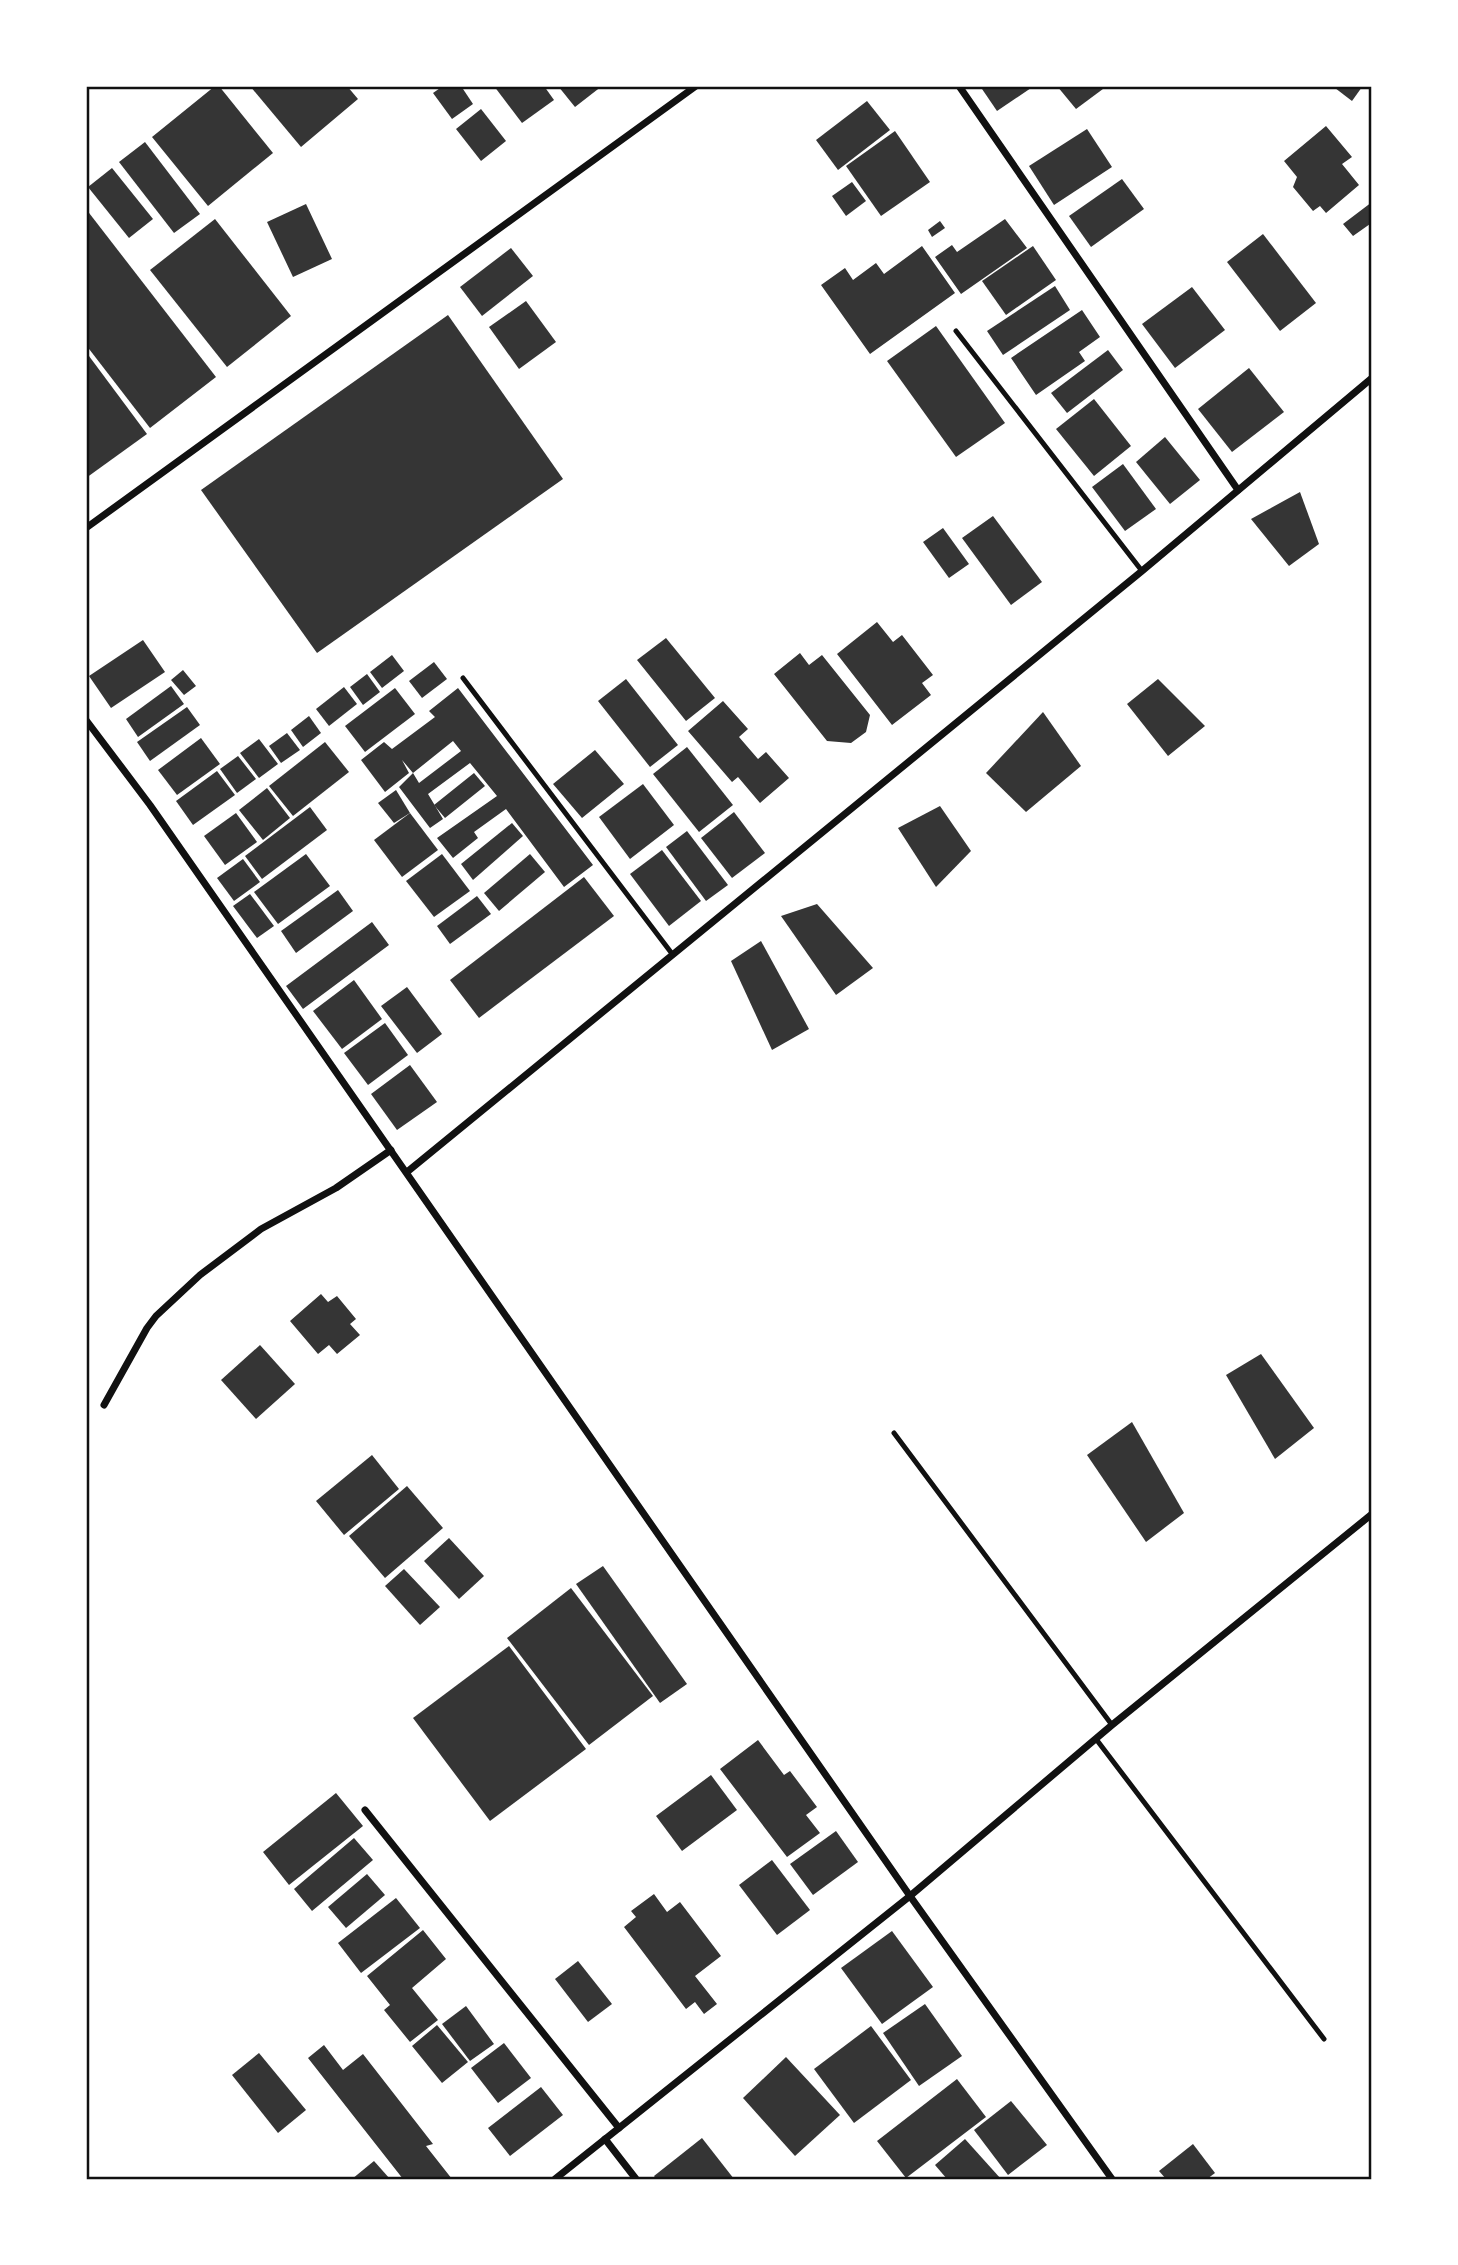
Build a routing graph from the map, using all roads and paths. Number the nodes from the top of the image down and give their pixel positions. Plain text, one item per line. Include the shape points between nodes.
1 (696, 86) edge
2 (959, 86) edge
3 (956, 331) dead end
4 (1372, 378) edge
5 (1238, 490) junction
6 (86, 528) edge
7 (1142, 571) junction
8 (463, 678) dead end
9 (86, 720) edge
10 (673, 955) junction
11 (391, 1150) junction
12 (407, 1172) junction
13 (104, 1405) dead end
14 (894, 1433) dead end
15 (1372, 1514) edge
16 (1112, 1725) junction
17 (1096, 1739) junction
18 (365, 1810) dead end
19 (910, 1896) junction
20 (1324, 2039) dead end
21 (618, 2128) junction
22 (605, 2139) junction
23 (555, 2179) edge
24 (636, 2179) edge
25 (1112, 2179) edge

1 - 6 street
2 - 5 street
3 - 7 lane
4 - 5 street
5 - 7 street
7 - 10 street
8 - 10 lane
9 - 11 street
10 - 12 street
11 - 12 street
11 - 13 street via 336,1188 261,1229 200,1275 152,1322
12 - 19 street
14 - 16 lane
15 - 16 street
16 - 17 street
17 - 19 street
17 - 20 lane
18 - 21 street
19 - 21 street
19 - 25 street
21 - 22 street
22 - 23 street
22 - 24 street

